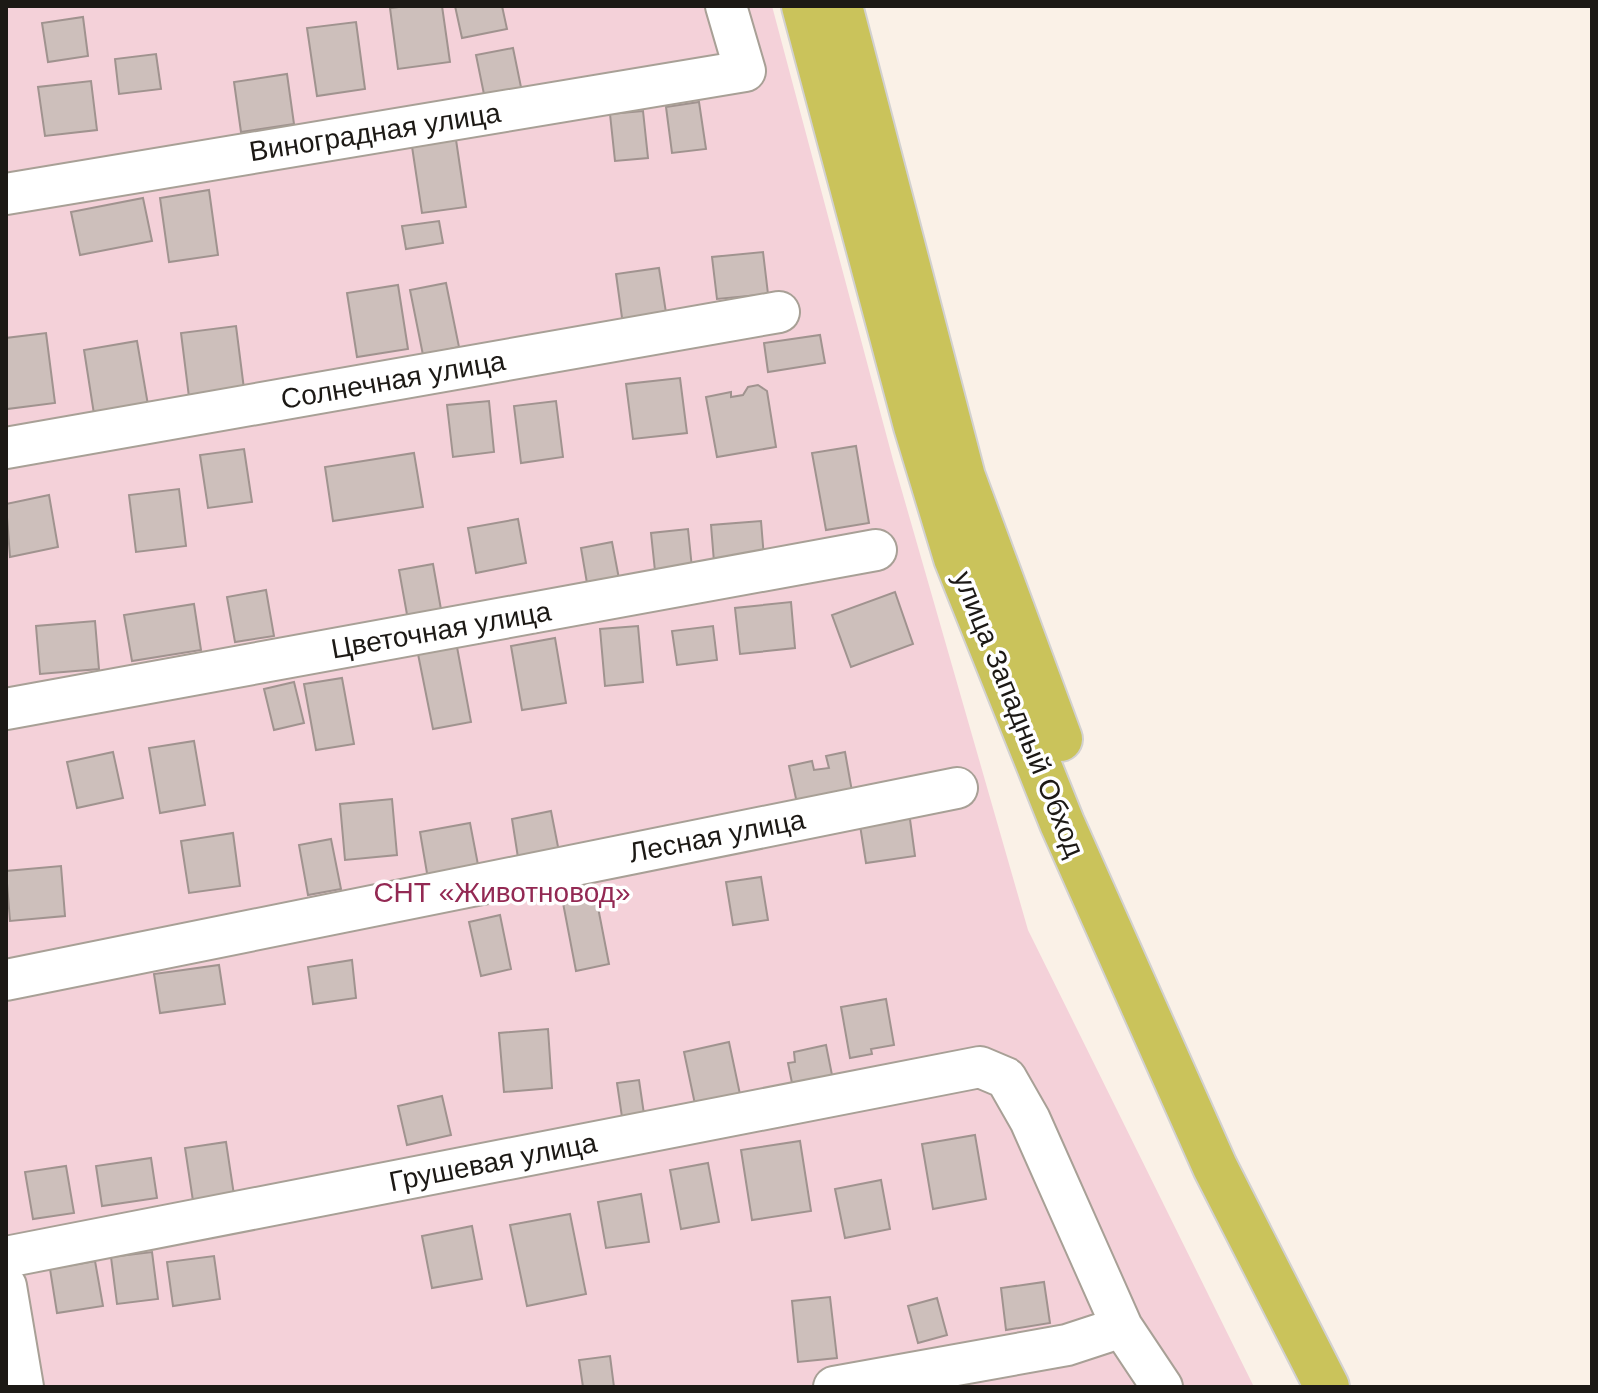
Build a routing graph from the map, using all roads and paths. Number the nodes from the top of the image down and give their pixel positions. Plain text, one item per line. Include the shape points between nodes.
1 (726, 6) edge
2 (804, 6) edge
3 (840, 6) edge
4 (6, 194) edge
5 (779, 312) dead end
6 (6, 448) edge
7 (876, 550) dead end
8 (6, 709) edge
9 (957, 788) dead end
10 (6, 980) edge
11 (6, 1257) edge
12 (6, 1286) edge
13 (1122, 1327) junction
14 (23, 1387) edge
15 (834, 1387) edge
16 (1162, 1387) edge
17 (1327, 1387) edge
18 (1352, 1387) edge

1 - 4 street, Виноградная улица via 745,71
2 - 17 highway, улица Западный Обход via 956,558 1062,823 1209,1153
3 - 18 highway, улица Западный Обход via 963,477 1086,811 1235,1155
5 - 6 street, Солнечная улица
7 - 8 street, Цветочная улица
9 - 10 street, Лесная улица
11 - 13 street, Грушевая улица via 980,1067 1006,1078 1030,1120
12 - 14 street
13 - 15 street via 1067,1345
13 - 16 street

